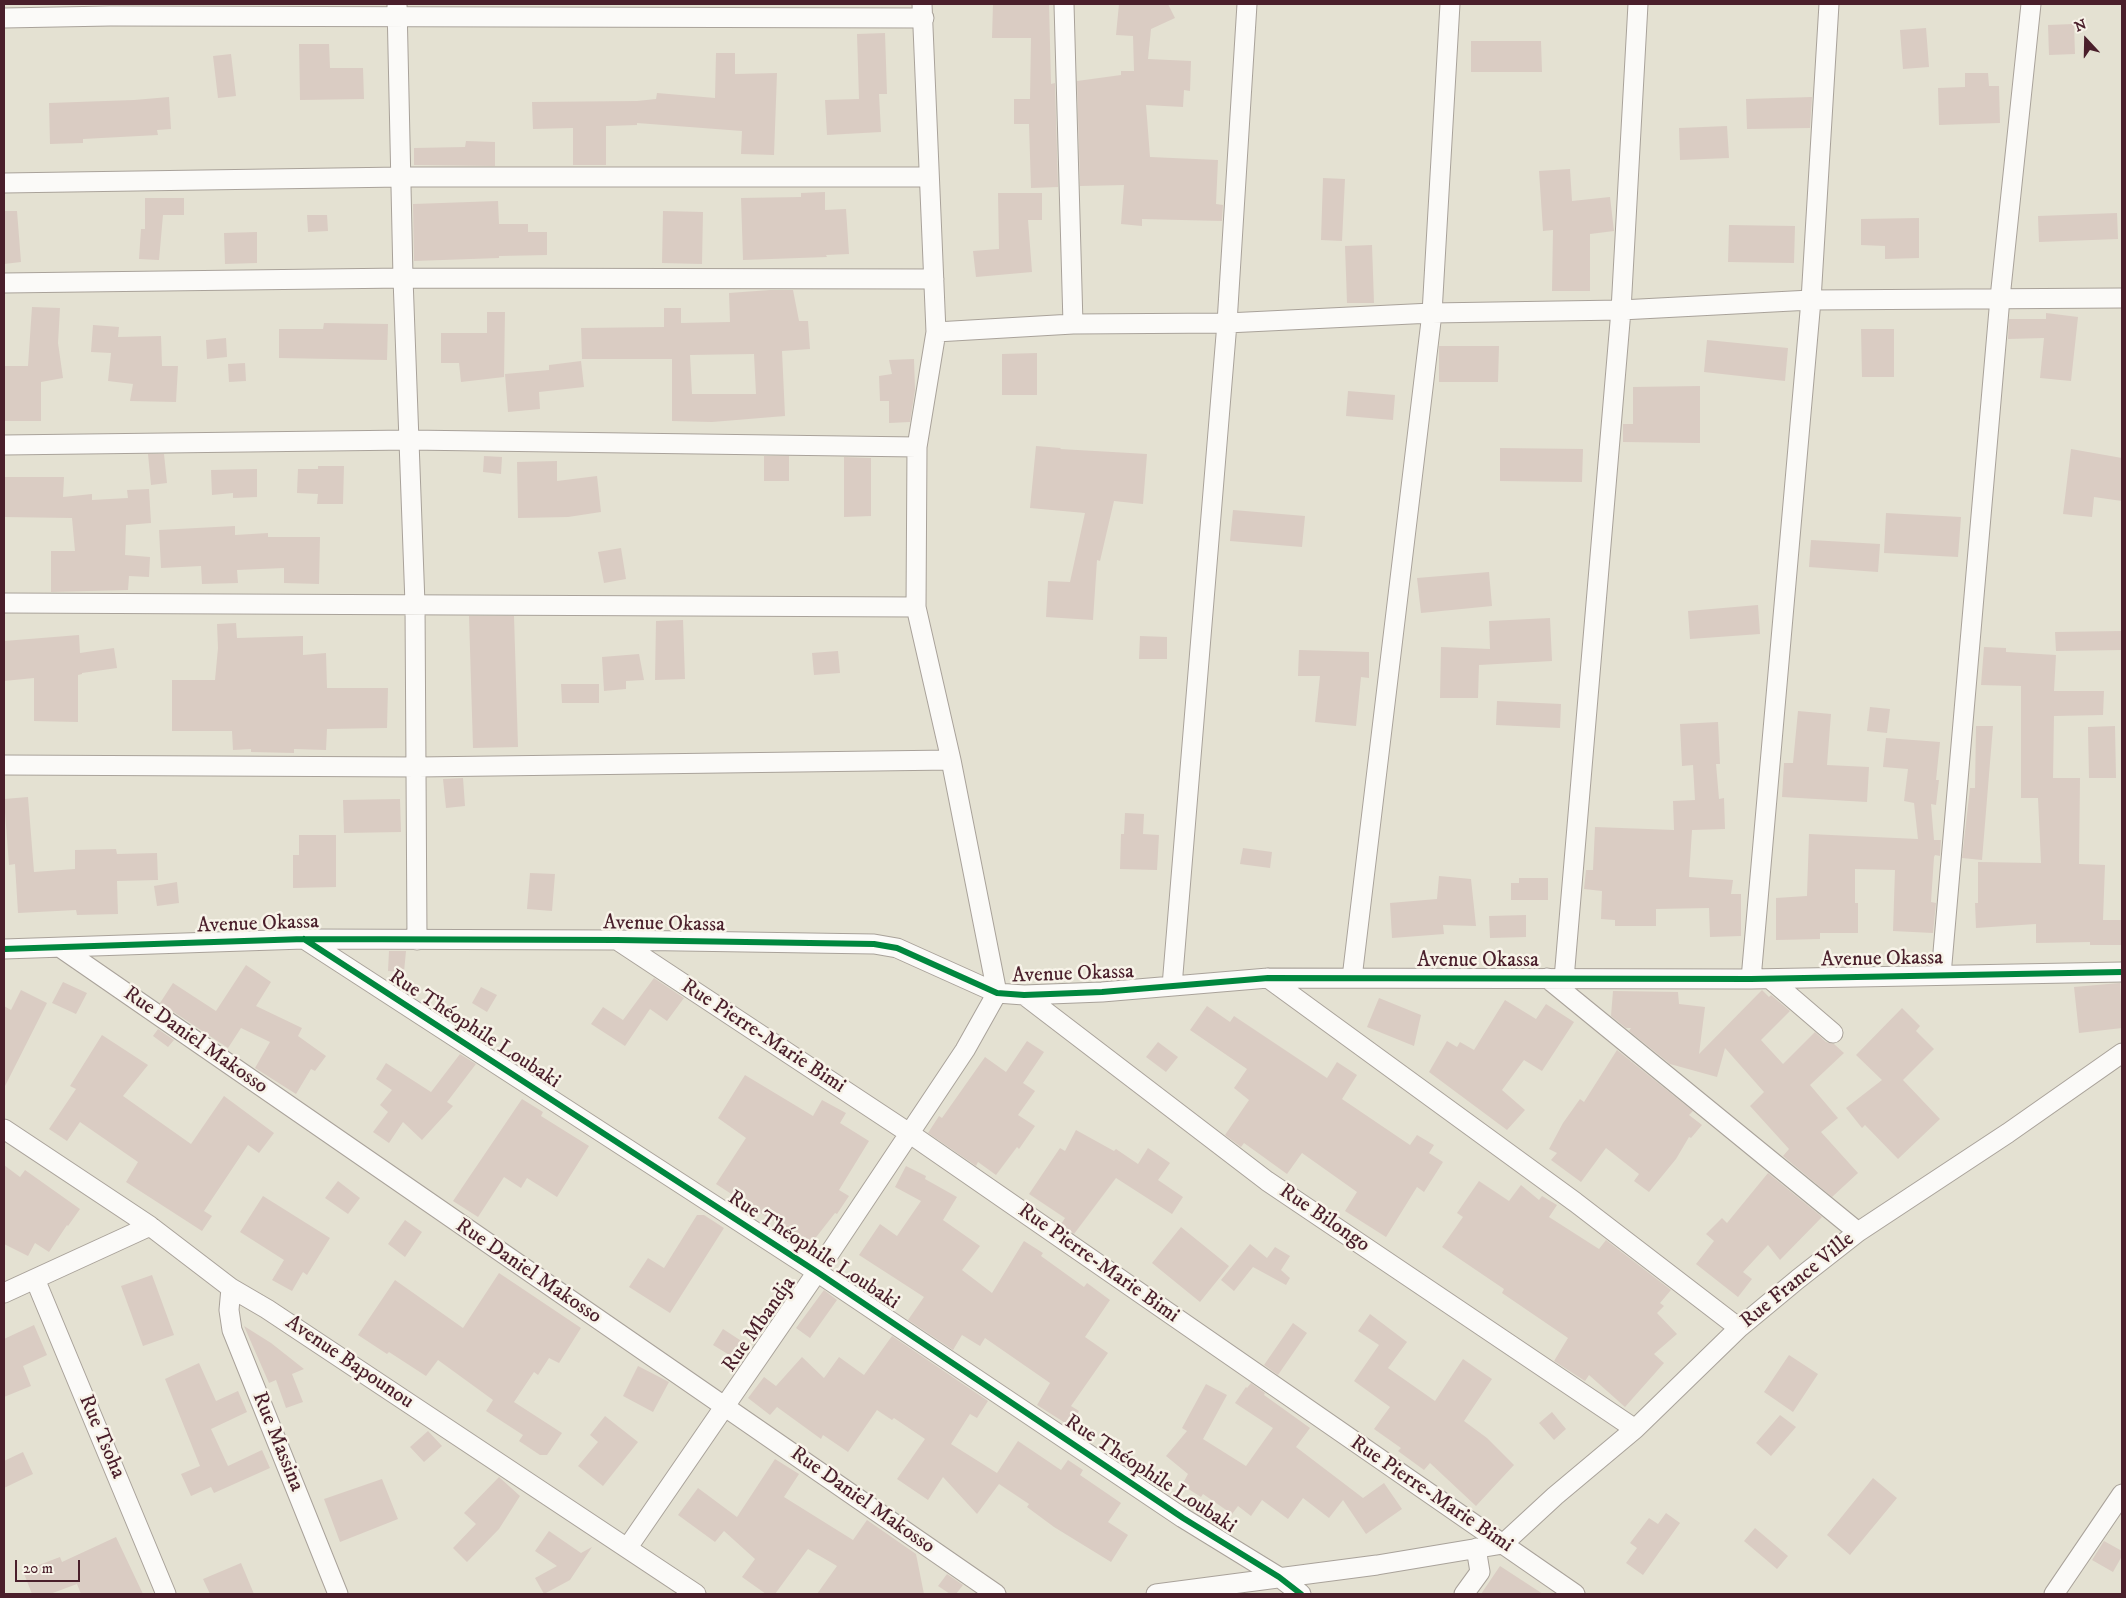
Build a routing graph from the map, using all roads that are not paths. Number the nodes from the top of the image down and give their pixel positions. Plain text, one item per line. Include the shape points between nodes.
1 (1064, 4) edge
2 (1246, 4) edge
3 (1450, 4) edge
4 (1638, 4) edge
5 (1828, 4) edge
6 (2031, 4) edge
7 (397, 11) edge
8 (923, 11) edge
9 (4, 18) edge
10 (401, 177) junction
11 (930, 177) junction
12 (4, 183) edge
13 (403, 278) junction
14 (934, 279) junction
15 (4, 283) edge
16 (2000, 298) junction
17 (2122, 298) edge
18 (1811, 300) junction
19 (1621, 310) junction
20 (1432, 313) junction
21 (1227, 323) junction
22 (1073, 324) junction
23 (936, 332) junction
24 (409, 440) junction
25 (4, 445) edge
26 (917, 447) junction
27 (4, 603) edge
28 (415, 604) junction
29 (916, 606) junction
30 (951, 760) junction
31 (4, 765) edge
32 (418, 767) junction
33 (304, 939) junction
34 (417, 940) junction
35 (617, 940) junction
36 (61, 948) junction
37 (4, 949) edge
38 (2122, 972) edge
39 (1941, 975) junction
40 (1268, 978) junction
41 (1352, 978) junction
42 (1555, 978) junction
43 (1751, 979) junction
44 (1770, 979) junction
45 (1172, 986) junction
46 (997, 993) junction
47 (1024, 995) junction
48 (1833, 1033) dead end
49 (2122, 1053) edge
50 (4, 1129) edge
51 (909, 1133) junction
52 (150, 1226) junction
53 (1858, 1232) junction
54 (817, 1272) junction
55 (35, 1279) junction
56 (232, 1288) junction
57 (4, 1293) edge
58 (1739, 1328) junction
59 (724, 1406) junction
60 (1635, 1429) junction
61 (2122, 1494) edge
62 (1503, 1544) junction
63 (628, 1547) junction
64 (1476, 1548) junction
65 (1279, 1577) junction
66 (166, 1594) edge
67 (338, 1594) edge
68 (696, 1594) edge
69 (996, 1594) edge
70 (1156, 1594) edge
71 (1301, 1594) edge
72 (1464, 1594) edge
73 (1575, 1594) edge
74 (2054, 1594) edge

1 - 22 street
2 - 21 street
3 - 20 street
4 - 19 street
5 - 18 street
6 - 16 street
7 - 8 street
7 - 9 street
7 - 10 street
8 - 11 street
10 - 11 street
10 - 12 street
10 - 13 street
11 - 14 street
13 - 14 street
13 - 15 street
13 - 24 street
14 - 23 street
16 - 17 street
16 - 18 street
16 - 39 street
18 - 19 street
18 - 43 street
19 - 20 street
19 - 42 street
20 - 21 street
20 - 41 street
21 - 22 street
21 - 45 street
22 - 23 street
23 - 26 street
24 - 25 street
24 - 26 street
24 - 28 street
26 - 29 street
27 - 28 street
28 - 29 street
28 - 32 street
29 - 30 street
30 - 32 street
30 - 46 street
31 - 32 street
32 - 34 street
33 - 34 street, Avenue Okassa
33 - 36 street, Avenue Okassa
33 - 54 street, Rue Théophile Loubaki
34 - 35 street, Avenue Okassa
35 - 46 street, Avenue Okassa via 874,944 897,948
35 - 51 street, Rue Pierre-Marie Bimi
36 - 37 street, Avenue Okassa
36 - 59 street, Rue Daniel Makosso
38 - 39 street, Avenue Okassa
39 - 44 street, Avenue Okassa
40 - 41 street, Avenue Okassa
40 - 45 street, Avenue Okassa
40 - 58 street via 1575,1202
41 - 42 street, Avenue Okassa
42 - 43 street, Avenue Okassa
42 - 53 street
43 - 44 street, Avenue Okassa
44 - 48 street
45 - 47 street, Avenue Okassa
46 - 47 street, Avenue Okassa
46 - 51 street, Rue Mbandja via 965,1050
47 - 60 street, Rue Bilongo via 1267,1181
49 - 53 street, Rue France Ville
50 - 52 street, Avenue Bapounou
51 - 54 street, Rue Mbandja
51 - 62 street, Rue Pierre-Marie Bimi
52 - 55 street
52 - 56 street, Avenue Bapounou
53 - 58 street, Rue France Ville
54 - 59 street, Rue Mbandja
54 - 65 street, Rue Théophile Loubaki via 1183,1518
55 - 57 street
55 - 66 street, Rue Tsoha
56 - 63 street, Avenue Bapounou
56 - 67 street, Rue Massina via 229,1310 232,1330
58 - 60 street, Rue France Ville
59 - 63 street, Rue Mbandja
59 - 69 street, Rue Daniel Makosso
60 - 62 street, Rue France Ville
61 - 74 street
62 - 64 street
62 - 73 street, Rue Pierre-Marie Bimi
63 - 68 street, Avenue Bapounou
64 - 65 street
64 - 72 street via 1480,1572
65 - 70 street
65 - 71 street, Rue Théophile Loubaki

